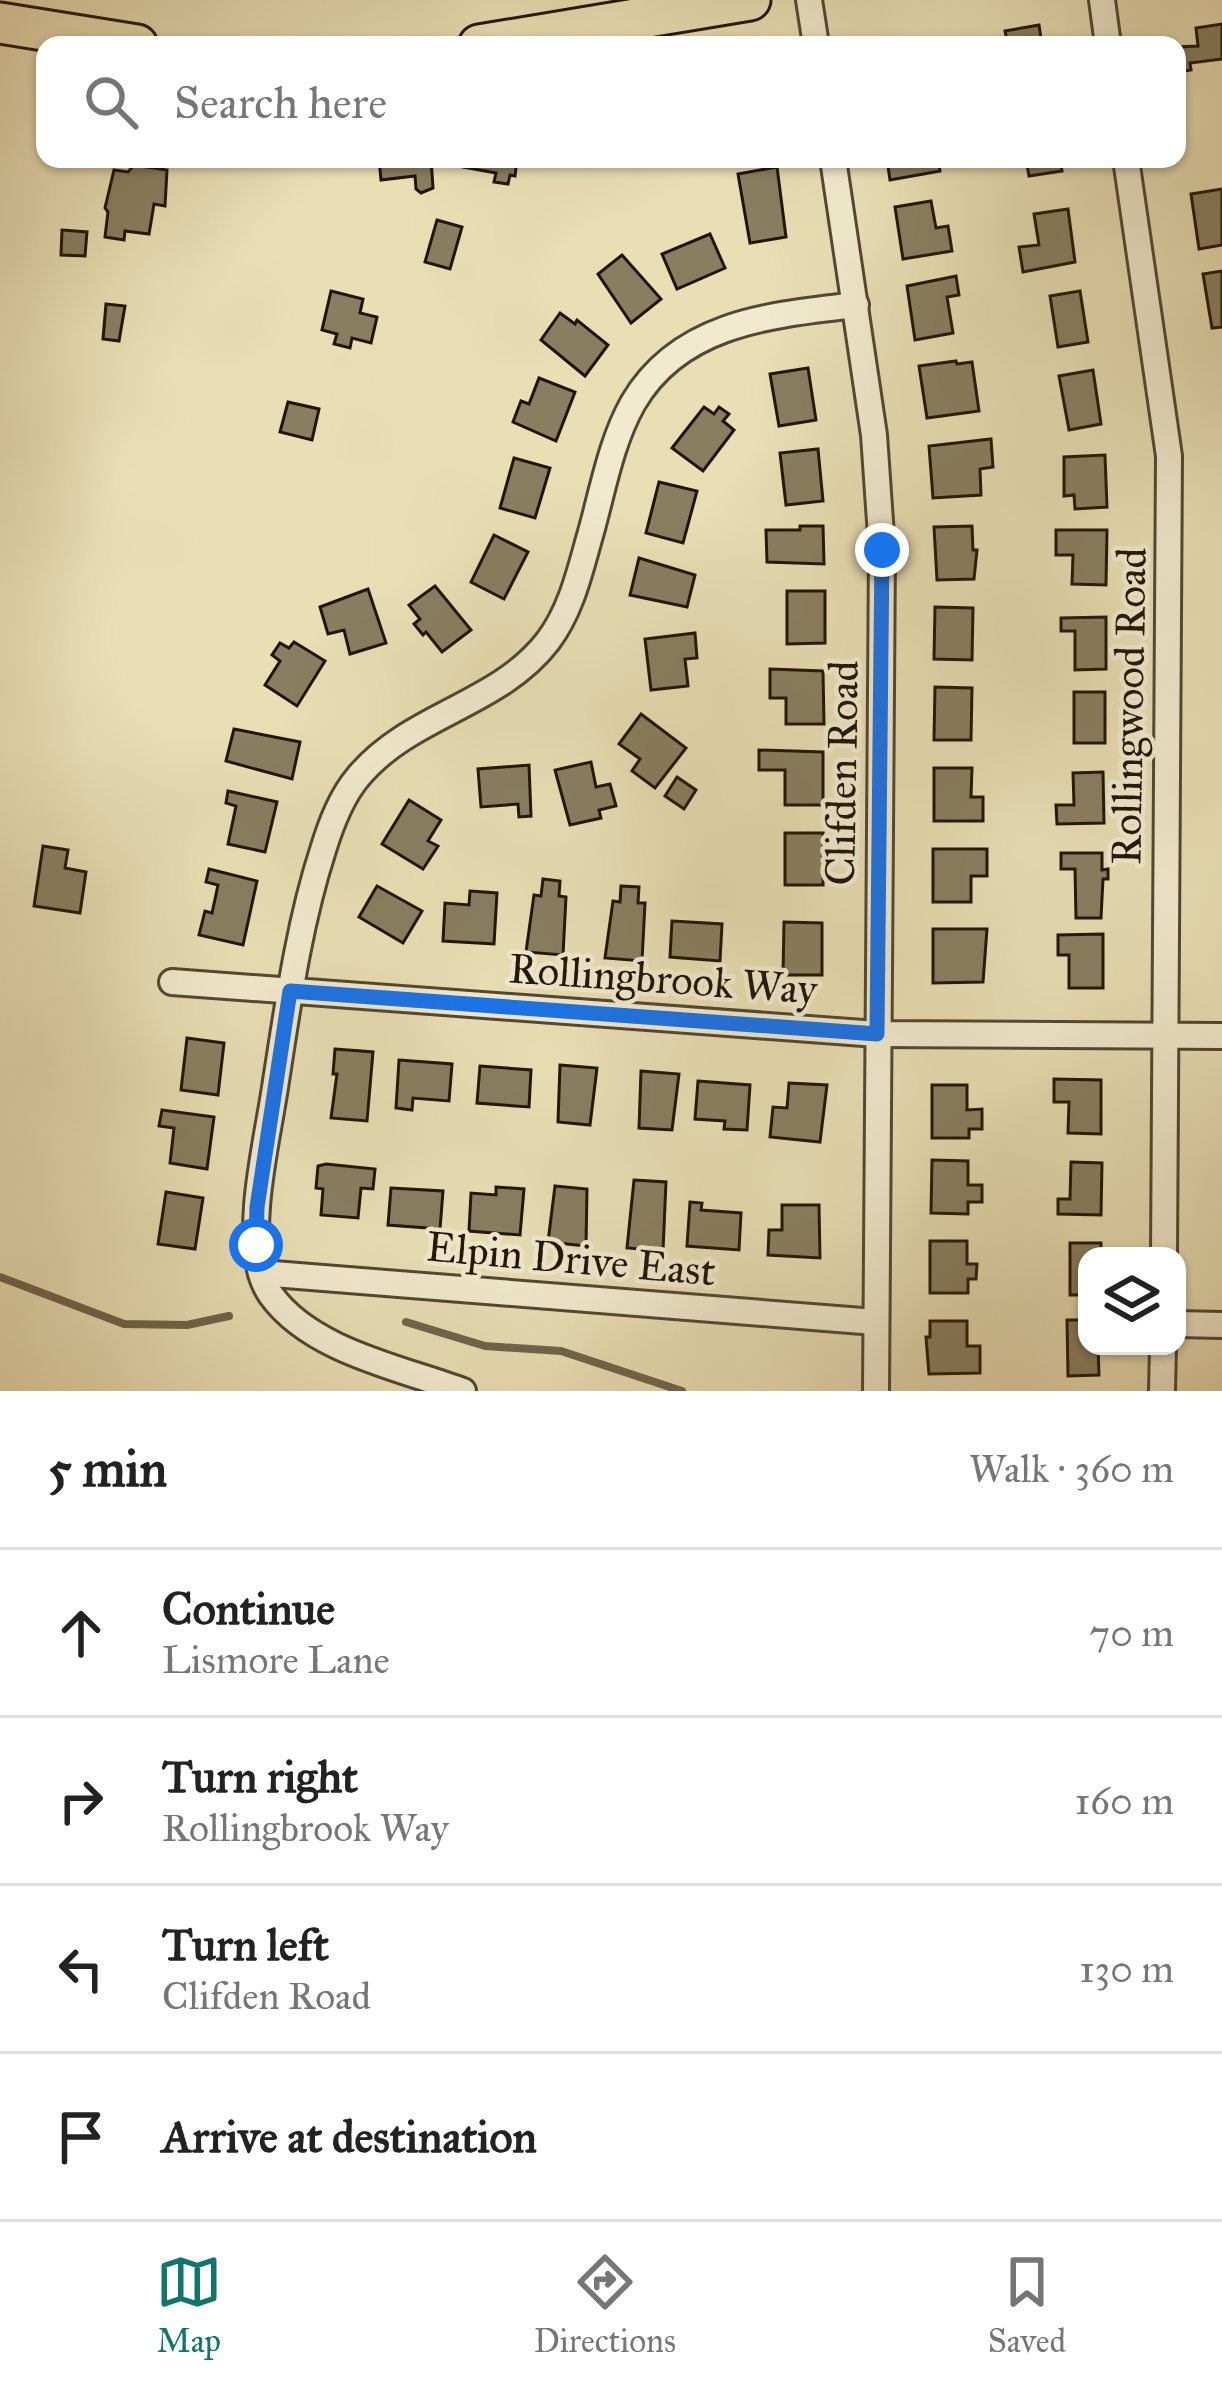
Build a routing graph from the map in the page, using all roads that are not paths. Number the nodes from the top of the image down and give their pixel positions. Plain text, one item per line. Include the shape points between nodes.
1 (750, 0) edge
2 (808, 0) edge
3 (1102, 0) edge
4 (0, 23) edge
5 (81, 36) edge
6 (533, 36) edge
7 (814, 36) edge
8 (1107, 36) edge
9 (834, 168) edge
10 (1127, 168) edge
11 (856, 305) junction
12 (172, 982) dead end
13 (290, 991) junction
14 (877, 1034) junction
15 (1165, 1036) junction
16 (1222, 1036) edge
17 (1164, 1247) edge
18 (261, 1274) junction
19 (875, 1322) junction
20 (1186, 1324) edge
21 (1222, 1324) edge
22 (1163, 1355) edge
23 (463, 1391) edge
24 (876, 1391) edge
25 (1162, 1391) edge

1 - 6 main road
2 - 7 street
3 - 8 street
4 - 5 main road
9 - 11 street, Clifden Road
10 - 15 street, Rollingwood Road via 1169,456
11 - 13 street via 725,328 654,374 615,443 570,604 551,637 497,688 417,727 354,781 322,851
11 - 14 street, Clifden Road via 882,550
12 - 13 street, Rollingbrook Way
13 - 14 street, Rollingbrook Way
13 - 18 street via 257,1207
14 - 15 street, Rollingbrook Way
14 - 19 street, Clifden Road
15 - 16 street, Rollingbrook Way
15 - 17 street, Rollingwood Road
18 - 19 street, Elpin Drive East
18 - 23 street via 284,1310 310,1330
19 - 24 street, Clifden Road
20 - 21 street
22 - 25 street

